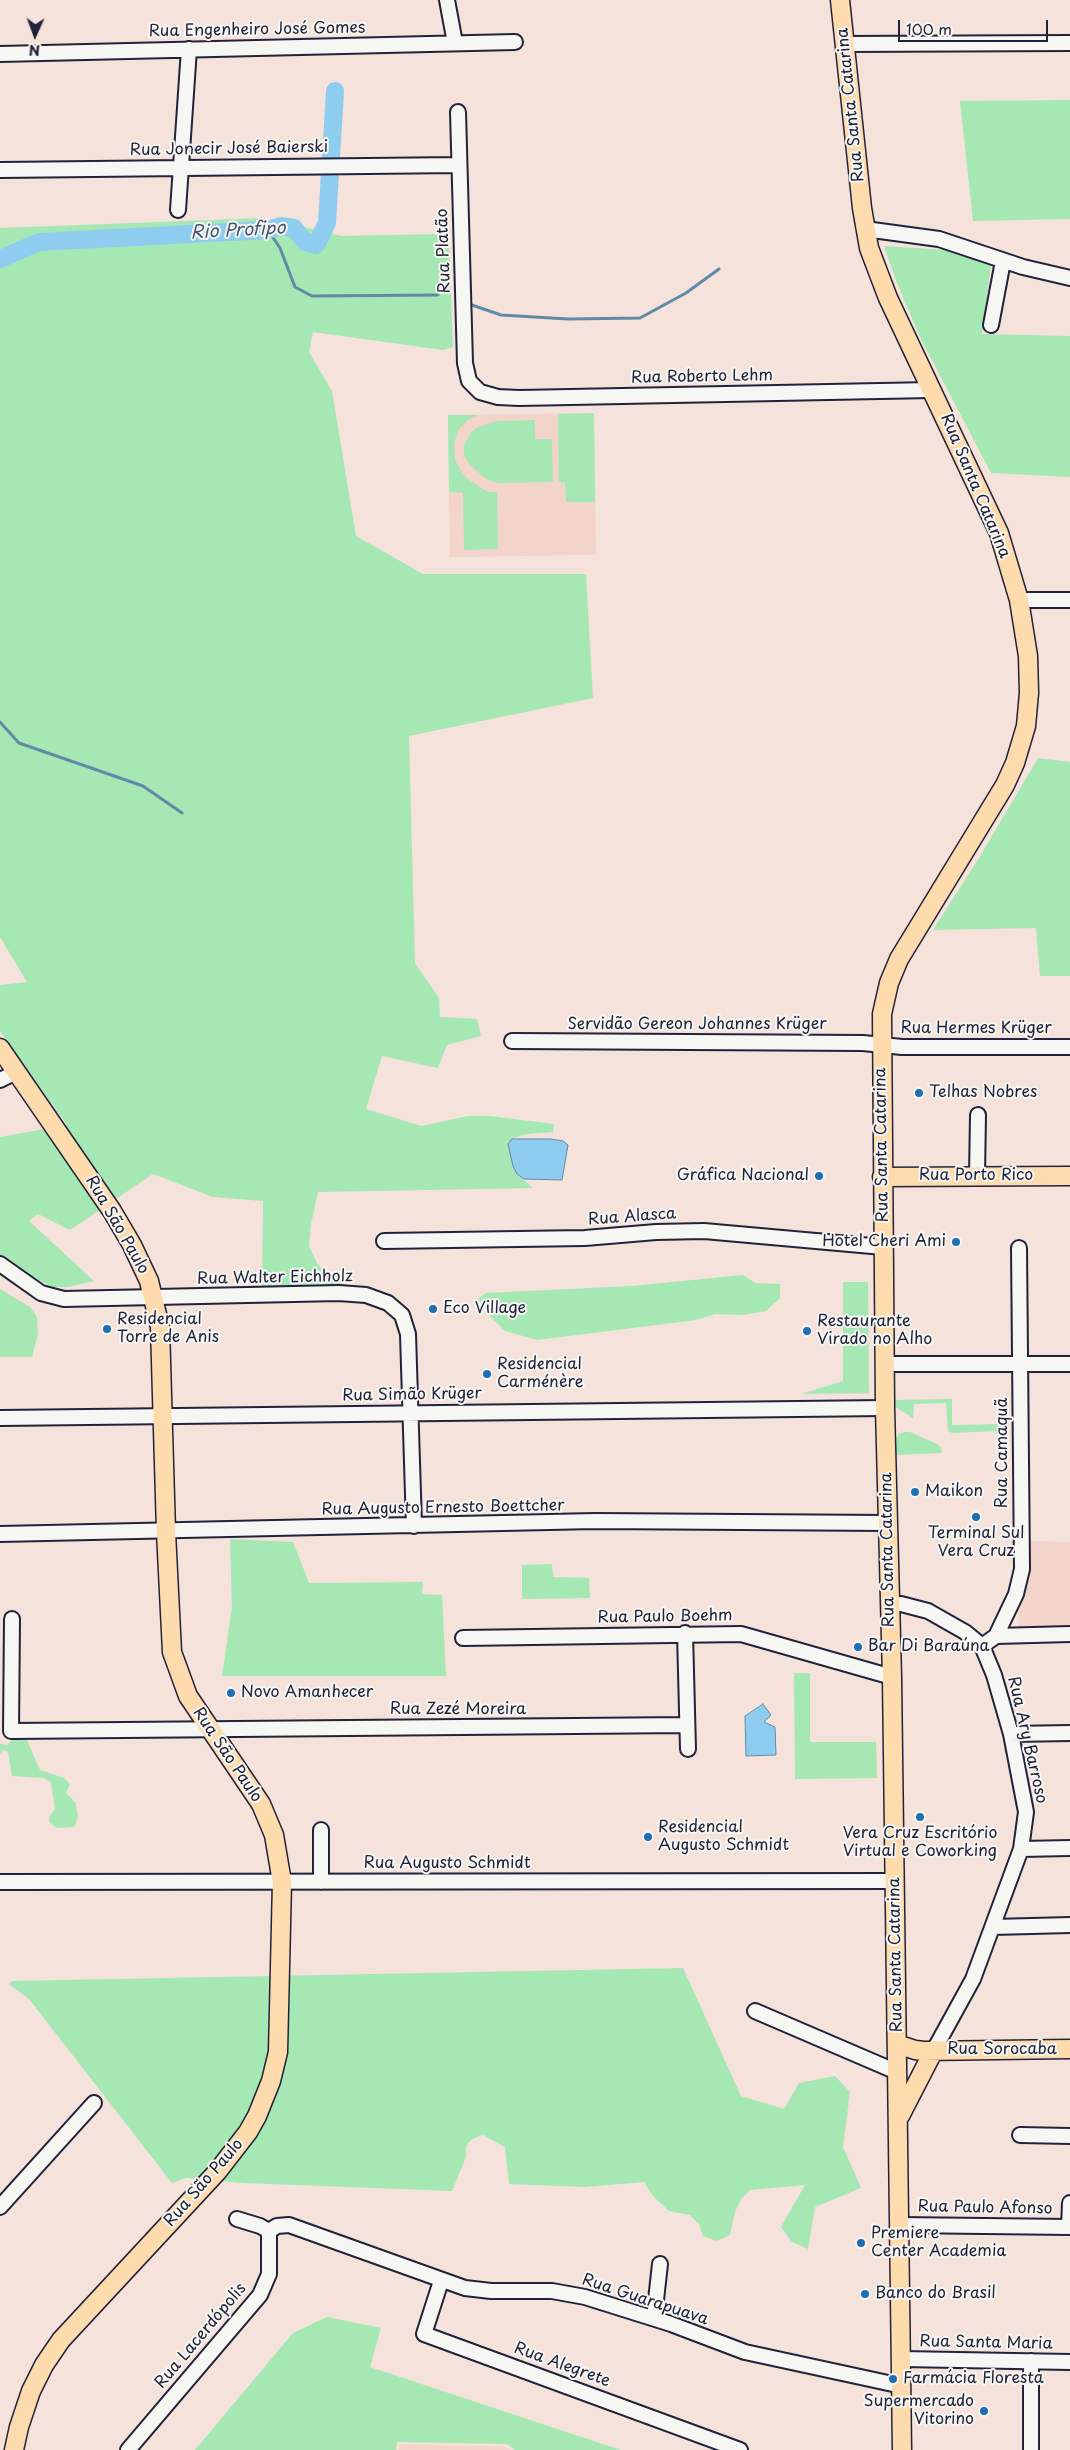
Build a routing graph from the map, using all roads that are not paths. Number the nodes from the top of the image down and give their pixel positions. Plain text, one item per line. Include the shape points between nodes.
1 (447, 0) edge
2 (840, 0) edge
3 (515, 42) dead end
4 (455, 43) junction
5 (1070, 43) edge
6 (844, 44) junction
7 (190, 49) junction
8 (0, 54) edge
9 (458, 112) dead end
10 (458, 165) junction
11 (181, 167) junction
12 (0, 170) edge
13 (178, 210) dead end
14 (865, 229) junction
15 (1003, 261) junction
16 (1070, 278) edge
17 (991, 325) dead end
18 (474, 387) joint
19 (932, 390) junction
20 (1019, 600) junction
21 (1070, 600) edge
22 (512, 1041) dead end
23 (881, 1045) junction
24 (1070, 1047) edge
25 (0, 1048) edge
26 (16, 1072) junction
27 (0, 1080) edge
28 (978, 1114) dead end
29 (977, 1176) junction
30 (1070, 1176) edge
31 (882, 1177) junction
32 (384, 1241) dead end
33 (883, 1247) junction
34 (1019, 1248) dead end
35 (0, 1264) edge
36 (155, 1298) junction
37 (885, 1364) junction
38 (1020, 1364) junction
39 (1070, 1364) edge
40 (885, 1408) junction
41 (409, 1412) junction
42 (164, 1416) junction
43 (0, 1418) edge
44 (887, 1523) junction
45 (414, 1526) junction
46 (166, 1532) junction
47 (0, 1534) edge
48 (889, 1604) junction
49 (12, 1619) dead end
50 (685, 1633) junction
51 (1070, 1634) edge
52 (996, 1636) junction
53 (463, 1638) dead end
54 (982, 1646) junction
55 (892, 1677) junction
56 (688, 1725) junction
57 (210, 1729) junction
58 (1070, 1733) edge
59 (1011, 1734) junction
60 (688, 1749) dead end
61 (321, 1830) dead end
62 (1070, 1848) edge
63 (1021, 1849) junction
64 (894, 1881) junction
65 (0, 1882) edge
66 (282, 1882) junction
67 (321, 1882) junction
68 (1070, 1925) edge
69 (993, 1927) junction
70 (755, 2011) dead end
71 (897, 2044) junction
72 (1070, 2049) edge
73 (934, 2050) junction
74 (898, 2072) junction
75 (94, 2103) dead end
76 (898, 2120) junction
77 (1020, 2135) dead end
78 (1070, 2136) edge
79 (1070, 2203) edge
80 (0, 2207) edge
81 (236, 2219) dead end
82 (900, 2225) junction
83 (1069, 2227) edge
84 (269, 2231) junction
85 (660, 2264) dead end
86 (442, 2281) junction
87 (654, 2318) junction
88 (901, 2359) junction
89 (1031, 2361) junction
90 (1070, 2362) edge
91 (902, 2386) junction
92 (14, 2450) edge
93 (128, 2450) edge
94 (740, 2450) edge
95 (902, 2450) edge
96 (1031, 2450) edge

1 - 4 street
2 - 6 main road, Rua Santa Catarina
3 - 4 street, Rua Engenheiro José Gomes
4 - 7 street, Rua Engenheiro José Gomes
5 - 6 street
6 - 14 main road, Rua Santa Catarina
7 - 8 street, Rua Engenheiro José Gomes
7 - 11 street
9 - 10 street, Rua Platão
10 - 11 street, Rua Jonecir José Baierski
10 - 18 street, Rua Platão via 465,363
11 - 12 street, Rua Jonecir José Baierski
11 - 13 street
14 - 15 street via 939,239
14 - 19 main road, Rua Santa Catarina via 884,290
15 - 16 street
15 - 17 street
18 - 19 street, Rua Roberto Lehm via 486,395 519,398
19 - 20 main road, Rua Santa Catarina via 999,533
20 - 21 street
20 - 23 main road, Rua Santa Catarina via 1028,656 1029,692 1021,745 1005,785 892,972 883,1006
22 - 23 street, Servidão Gereon Johannes Krüger
23 - 24 street, Rua Hermes Krüger
23 - 31 main road, Rua Santa Catarina
25 - 26 main road, Rua São Paulo
26 - 27 street
26 - 36 main road, Rua São Paulo via 112,1212 141,1263
28 - 29 street
29 - 30 main road, Rua Porto Rico
29 - 31 main road, Rua Porto Rico
31 - 33 main road, Rua Santa Catarina
32 - 33 street, Rua Alasca via 585,1238 704,1231
33 - 37 main road, Rua Santa Catarina
34 - 38 street, Rua Camaquã
35 - 36 street, Rua Walter Eichholz via 41,1293 58,1298
36 - 41 street, Rua Walter Eichholz via 339,1293 366,1295 388,1303 406,1323
36 - 42 main road, Rua São Paulo via 160,1327
37 - 38 street
37 - 40 main road, Rua Santa Catarina
38 - 39 street
38 - 52 street, Rua Camaquã via 1022,1570 1016,1594
40 - 41 street, Rua Simão Krüger
40 - 44 main road, Rua Santa Catarina
41 - 42 street, Rua Simão Krüger
41 - 45 street, Rua Walter Eichholz
42 - 43 street, Rua Simão Krüger
42 - 46 main road, Rua São Paulo
44 - 45 street, Rua Augusto Ernesto Boettcher via 596,1522
44 - 48 main road, Rua Santa Catarina
45 - 46 street, Rua Augusto Ernesto Boettcher
46 - 47 street, Rua Augusto Ernesto Boettcher
46 - 57 main road, Rua São Paulo via 172,1652 188,1696
48 - 54 street, Rua Ary Barroso via 928,1611 965,1632
48 - 55 main road, Rua Santa Catarina
49 - 57 street, Rua Zezé Moreira via 11,1731
50 - 53 street, Rua Paulo Boehm
50 - 55 street, Rua Paulo Boehm via 753,1636
50 - 56 street
51 - 52 street
52 - 54 street, Rua Camaquã
54 - 59 street, Rua Ary Barroso
55 - 64 main road, Rua Santa Catarina
56 - 57 street, Rua Zezé Moreira
56 - 60 street
57 - 66 main road, Rua São Paulo via 261,1804 274,1835
58 - 59 street
59 - 63 street, Rua Ary Barroso via 1026,1812
61 - 67 street
62 - 63 street
63 - 69 street, Rua Ary Barroso
64 - 67 street, Rua Augusto Schmidt
64 - 71 main road, Rua Santa Catarina
65 - 66 street, Rua Augusto Schmidt
66 - 67 street, Rua Augusto Schmidt
66 - 92 main road, Rua São Paulo via 278,2052 257,2116 217,2172 61,2340 31,2391 18,2427
68 - 69 street
69 - 73 street, Rua Ary Barroso via 963,2000
70 - 74 street
71 - 73 main road, Rua Sorocaba via 915,2050
71 - 74 main road, Rua Santa Catarina
72 - 73 main road, Rua Sorocaba
73 - 76 main road, Rua Sorocaba
74 - 76 main road, Rua Santa Catarina
75 - 80 street
76 - 82 main road, Rua Santa Catarina
77 - 78 street
79 - 83 street
81 - 84 street
82 - 83 street, Rua Paulo Afonso
82 - 88 main road, Rua Santa Catarina
84 - 86 street, Rua Guarapuava via 288,2225
84 - 93 street, Rua Lacerdópolis via 268,2274 260,2294
85 - 87 street
86 - 87 street, Rua Guarapuava via 478,2290 570,2294
86 - 94 street, Rua Alegrete via 424,2334
87 - 91 street, Rua Guarapuava via 745,2352
88 - 89 street, Rua Santa Maria
88 - 91 main road, Rua Santa Catarina
89 - 90 street, Rua Santa Maria
89 - 96 street
91 - 95 main road, Rua Santa Catarina

